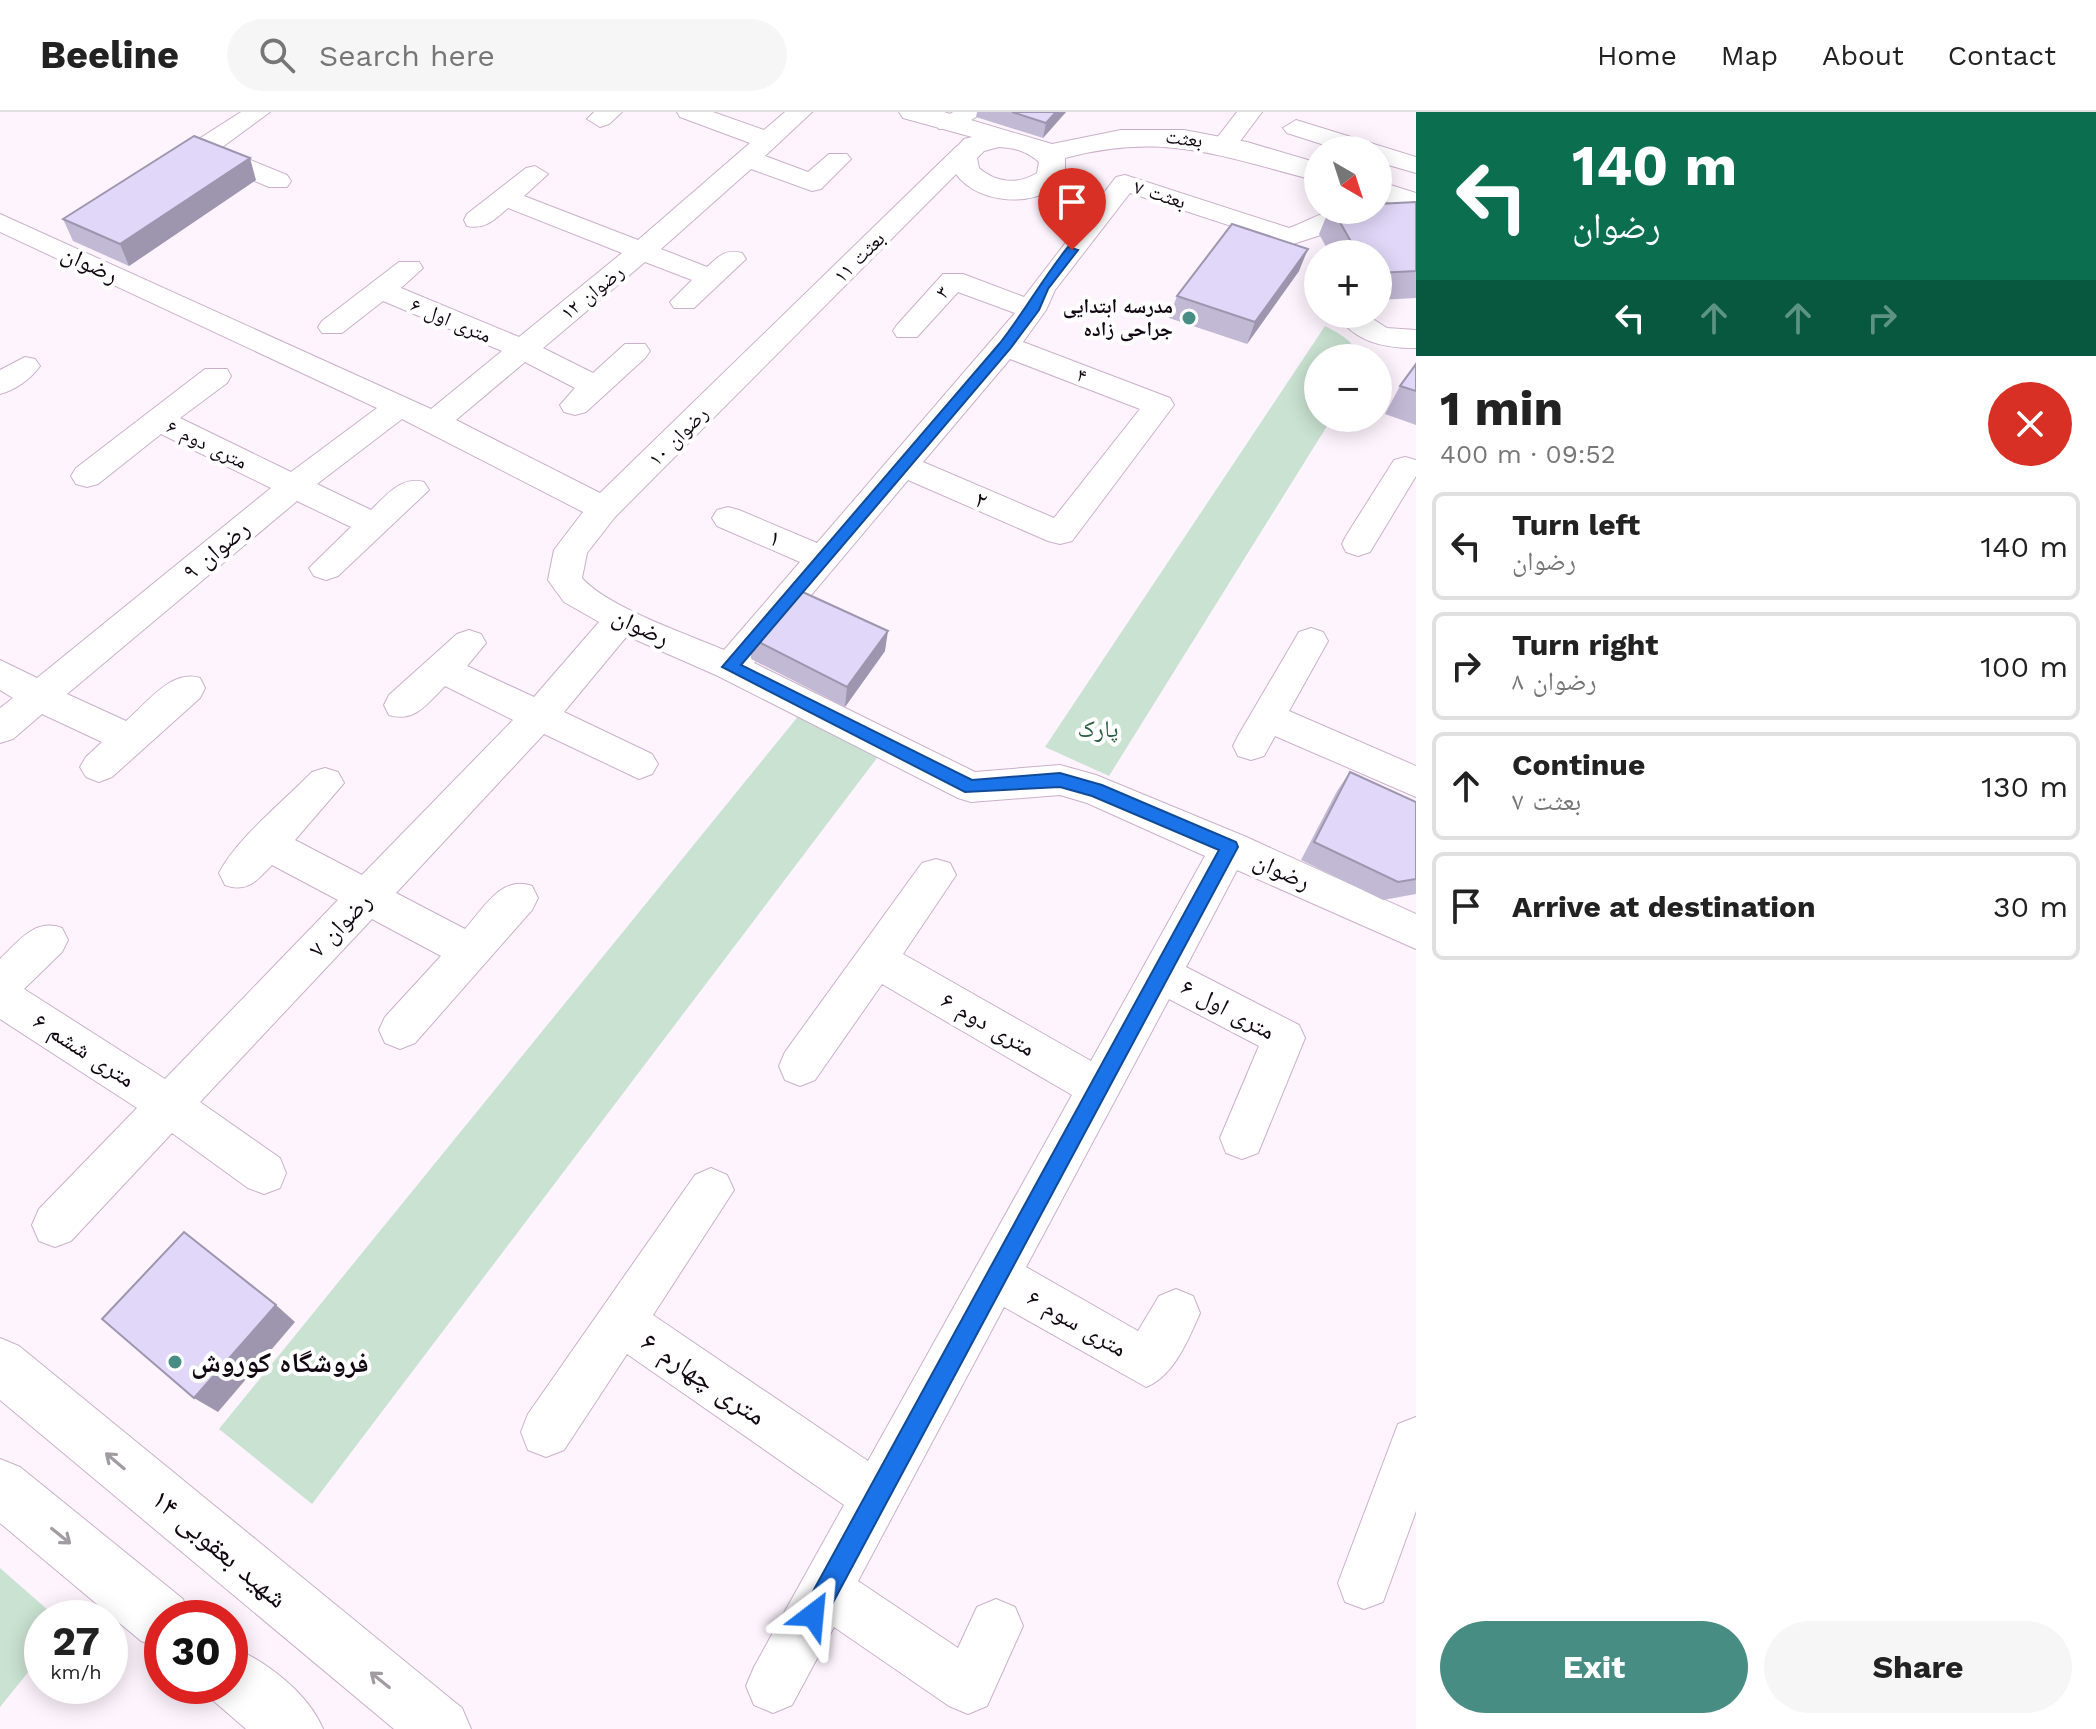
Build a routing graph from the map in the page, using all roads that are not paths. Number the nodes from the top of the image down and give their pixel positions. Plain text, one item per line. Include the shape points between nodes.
1 (258, 112) edge
2 (689, 112) edge
3 (800, 112) edge
4 (913, 112) edge
5 (1250, 112) edge
6 (960, 118) edge
7 (1296, 128) dead end
8 (1321, 136) edge
9 (1013, 140) junction
10 (1226, 143) junction
11 (202, 149) junction
12 (756, 149) junction
13 (966, 151) junction
14 (1048, 154) junction
15 (1392, 158) edge
16 (838, 159) dead end
17 (1416, 165) edge
18 (1304, 168) edge
19 (535, 174) dead end
20 (975, 180) junction
21 (278, 181) dead end
22 (138, 189) edge
23 (924, 192) junction
24 (505, 198) junction
25 (477, 220) dead end
26 (1322, 224) edge
27 (75, 229) edge
28 (1307, 230) junction
29 (25, 233) edge
30 (1311, 240) edge
31 (0, 251) edge
32 (642, 251) junction
33 (732, 259) dead end
34 (409, 268) dead end
35 (711, 278) junction
36 (381, 290) junction
37 (684, 302) dead end
38 (1032, 310) junction
39 (332, 327) dead end
40 (1363, 328) edge
41 (907, 331) dead end
42 (1416, 339) edge
43 (1005, 346) junction
44 (522, 349) junction
45 (635, 351) dead end
46 (751, 363) joint
47 (25, 366) dead end
48 (216, 376) dead end
49 (0, 384) edge
50 (397, 408) junction
51 (158, 420) junction
52 (434, 422) junction
53 (903, 466) junction
54 (87, 476) dead end
55 (295, 485) junction
56 (1404, 487) edge
57 (413, 490) dead end
58 (604, 509) junction
59 (728, 518) dead end
60 (374, 525) junction
61 (1060, 533) joint
62 (1358, 544) dead end
63 (821, 558) junction
64 (326, 568) dead end
65 (621, 619) junction
66 (1311, 641) dead end
67 (469, 643) dead end
68 (730, 667) junction
69 (441, 669) junction
70 (0, 673) edge
71 (187, 688) dead end
72 (39, 697) junction
73 (402, 705) dead end
74 (538, 717) junction
75 (0, 729) edge
76 (129, 738) junction
77 (639, 764) dead end
78 (99, 767) dead end
79 (1416, 782) edge
80 (325, 783) dead end
81 (266, 843) junction
82 (1230, 847) junction
83 (239, 873) dead end
84 (936, 875) dead end
85 (369, 895) junction
86 (518, 898) dead end
87 (1416, 932) edge
88 (48, 940) dead end
89 (469, 951) junction
90 (876, 959) junction
91 (1162, 975) junction
92 (0, 985) edge
93 (0, 996) edge
94 (400, 1030) dead end
95 (800, 1066) dead end
96 (1100, 1089) junction
97 (167, 1104) junction
98 (1242, 1138) dead end
99 (264, 1173) dead end
100 (711, 1190) dead end
101 (55, 1225) dead end
102 (997, 1277) junction
103 (1176, 1313) dead end
104 (621, 1321) junction
105 (0, 1365) edge
106 (546, 1432) dead end
107 (1416, 1442) edge
108 (0, 1487) edge
109 (1407, 1496) edge
110 (877, 1497) junction
111 (1364, 1583) dead end
112 (827, 1591) junction
113 (144, 1605) edge
114 (996, 1626) dead end
115 (773, 1686) dead end
116 (248, 1691) edge
117 (293, 1729) edge
118 (441, 1729) edge

1 - 11 street
2 - 12 street
3 - 12 street, رضوان ۱۲
4 - 6 street
5 - 10 street
6 - 9 street
6 - 13 street
7 - 8 street
9 - 13 street via 986,141
9 - 14 street
10 - 14 street, بعثت via 1136,135
10 - 18 street, بعثت
11 - 21 street
11 - 22 street
12 - 16 street via 812,183
12 - 32 street, رضوان ۱۲
13 - 20 street via 963,166
13 - 23 street, بعثت ۱۱
14 - 20 street via 1051,177 1031,188 1001,189
15 - 17 street
19 - 24 street
20 - 23 street
23 - 46 street, بعثت ۱۱
24 - 25 street
24 - 32 street
26 - 28 street
27 - 29 street
28 - 30 street
28 - 38 street, بعثت ۷ via 1290,237 1125,183 1042,288
29 - 31 street
29 - 50 street, رضوان
32 - 35 street
32 - 44 street, رضوان ۱۲
33 - 35 street
34 - 36 street
35 - 37 street
36 - 39 street
36 - 44 street, ۶ متری اول
38 - 41 street, ۳ via 953,280
38 - 43 street
40 - 42 street via 1384,337
43 - 53 street
43 - 61 street, ۴ via 1159,405
44 - 45 street via 585,396
44 - 52 street, رضوان ۱۲
46 - 58 street, رضوان ۱۰
47 - 49 street
48 - 51 street
50 - 52 street, رضوان
50 - 55 street, رضوان ۹
51 - 54 street, ۶ متری دوم
51 - 55 street, ۶ متری دوم
52 - 58 street, رضوان
53 - 61 street, ۲
53 - 63 street
55 - 60 street
55 - 72 street, رضوان ۹
56 - 62 street
57 - 60 street
58 - 65 street, رضوان via 571,550 565,580 576,593
59 - 63 street, ۱
60 - 64 street
63 - 68 street
65 - 68 street, رضوان
65 - 74 street, رضوان ۷
66 - 79 street via 1260,732
67 - 69 street
68 - 82 street, رضوان via 971,787 1060,780
69 - 73 street
69 - 74 street
70 - 72 street
71 - 76 street
72 - 75 street, رضوان ۹
72 - 76 street
74 - 77 street
74 - 85 street, رضوان ۷
76 - 78 street
80 - 81 street
81 - 83 street
81 - 85 street
82 - 87 street, رضوان
82 - 91 street
84 - 90 street
85 - 89 street
85 - 97 street, رضوان ۷
86 - 89 street
88 - 92 street
89 - 94 street
90 - 95 street
90 - 96 street, ۶ متری دوم
91 - 96 street
91 - 98 street, ۶ متری اول via 1284,1038
93 - 97 street, ۶ متری ششم
96 - 102 street
97 - 99 street, ۶ متری ششم
97 - 101 street, رضوان ۷
100 - 104 street, ۶ متری چهارم
102 - 103 street, ۶ متری سوم via 1146,1363
102 - 110 street
104 - 106 street
104 - 110 street, ۶ متری چهارم
118 -> 105 street, شهید بعقوبی ۱۴
107 - 109 street
108 -> 113 street
109 - 111 street
110 - 112 street
112 - 114 street via 968,1687
112 - 115 street
116 - 117 street

